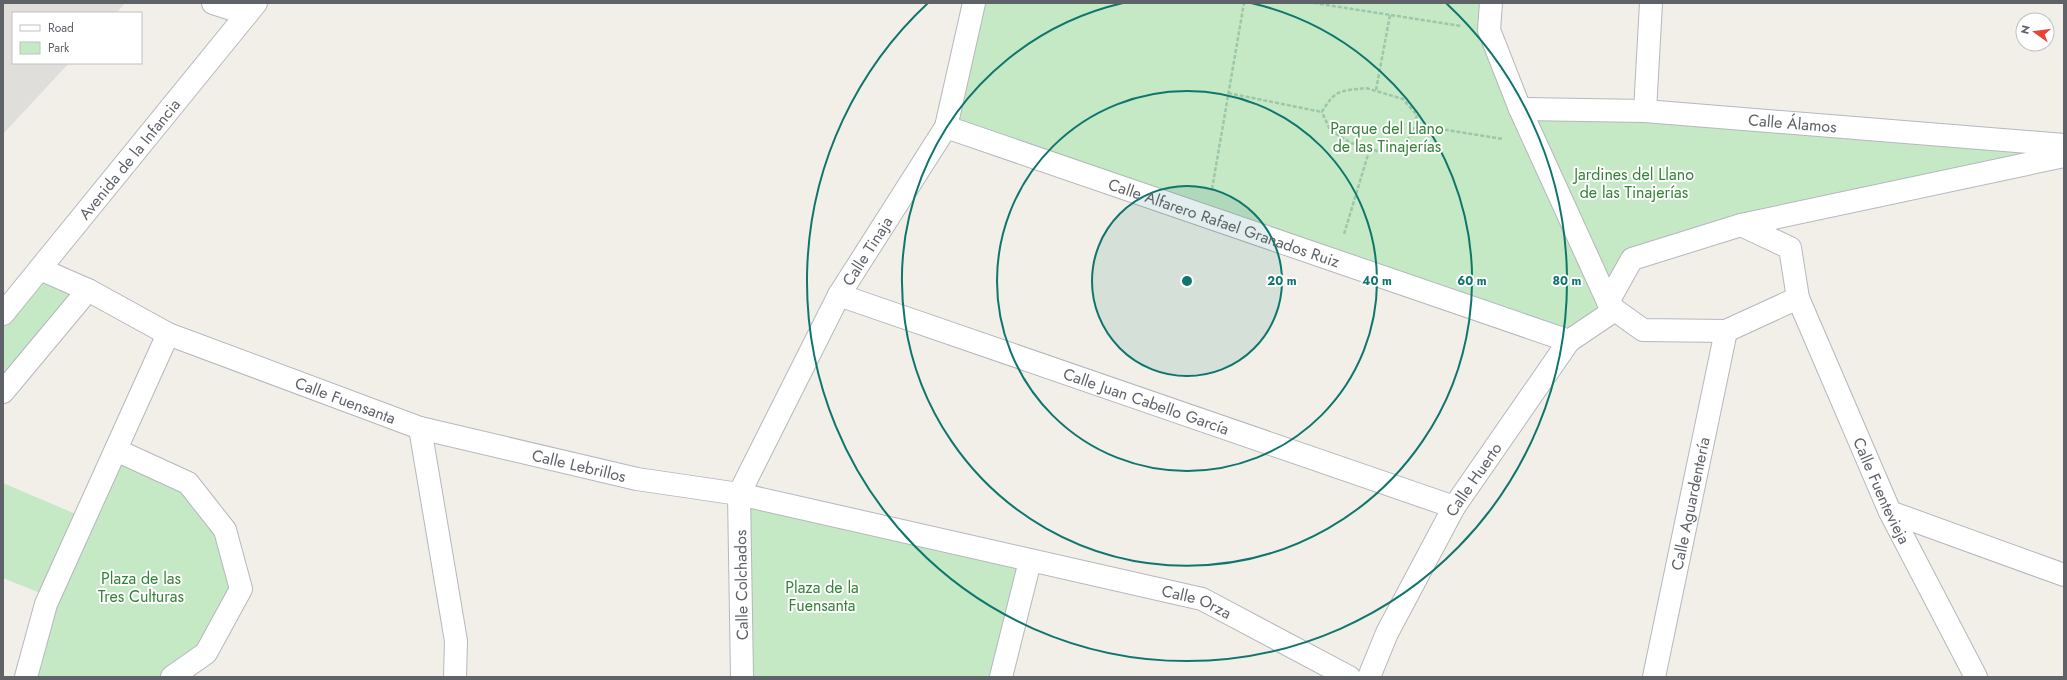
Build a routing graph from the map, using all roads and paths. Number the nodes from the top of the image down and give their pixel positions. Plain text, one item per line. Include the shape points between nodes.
1 (213, 3) edge
2 (974, 3) edge
3 (1244, 3) edge
4 (1314, 3) edge
5 (1491, 3) edge
6 (1651, 3) edge
7 (252, 8) edge
8 (1390, 15) junction
9 (1489, 30) junction
10 (1376, 90) junction
11 (1228, 94) junction
12 (1520, 109) junction
13 (1645, 111) junction
14 (1322, 112) junction
15 (1414, 125) junction
16 (946, 127) junction
17 (1537, 145) junction
18 (2064, 146) edge
19 (1370, 148) junction
20 (2064, 156) edge
21 (1207, 217) junction
22 (1742, 225) junction
23 (1336, 261) junction
24 (40, 269) junction
25 (88, 290) junction
26 (839, 295) junction
27 (1798, 298) junction
28 (1612, 306) junction
29 (3, 314) edge
30 (1726, 331) junction
31 (168, 334) junction
32 (1569, 341) junction
33 (3, 392) edge
34 (420, 428) junction
35 (116, 450) junction
36 (739, 494) junction
37 (1454, 507) junction
38 (1890, 512) junction
39 (1030, 561) junction
40 (2064, 574) edge
41 (26, 677) edge
42 (172, 677) edge
43 (455, 677) edge
44 (742, 677) edge
45 (1001, 677) edge
46 (1349, 677) edge
47 (1369, 677) edge
48 (1654, 677) edge
49 (1976, 677) edge

1 - 7 street
2 - 16 street, Calle Tinaja
3 - 11 path
4 - 8 path
5 - 9 street
6 - 13 street
7 - 24 street, Avenida de la Infancia
8 - 9 path
8 - 10 path
9 - 12 street
10 - 14 path via 1344,90 1330,96
10 - 15 path via 1403,98 1417,115
11 - 14 path
11 - 21 path
12 - 13 street, Calle Álamos
12 - 17 street
13 - 18 street, Calle Álamos
14 - 19 path via 1330,130 1351,143
15 - 17 path
15 - 19 path via 1413,133 1402,146 1377,151
16 - 21 street, Calle Alfarero Rafael Granados Ruiz
16 - 26 street, Calle Tinaja
17 - 28 street
19 - 23 path
20 - 22 street
21 - 23 street, Calle Alfarero Rafael Granados Ruiz
22 - 27 street, Calle Fuentevieja via 1790,248
22 - 28 street via 1632,259
23 - 32 street, Calle Alfarero Rafael Granados Ruiz
24 - 25 street, Calle Fuensanta
24 - 29 street, Avenida de la Infancia
25 - 31 street, Calle Fuensanta
25 - 33 street
26 - 36 street, Calle Tinaja
26 - 37 street, Calle Juan Cabello García
27 - 30 street
27 - 38 street, Calle Fuentevieja
28 - 30 street via 1643,330
28 - 32 street, Calle Huerto
30 - 48 street, Calle Aguardentería
31 - 34 street, Calle Fuensanta
31 - 35 street
32 - 37 street, Calle Huerto
34 - 36 street, Calle Lebrillos via 637,479
34 - 43 street via 456,640
35 - 41 street via 46,604
35 - 42 street via 188,483 225,530 241,589 206,654
36 - 39 street
36 - 44 street, Calle Colchados
37 - 47 street, Calle Huerto via 1387,633
38 - 40 street
38 - 49 street, Calle Fuentevieja
39 - 45 street
39 - 46 street, Calle Orza via 1202,599

